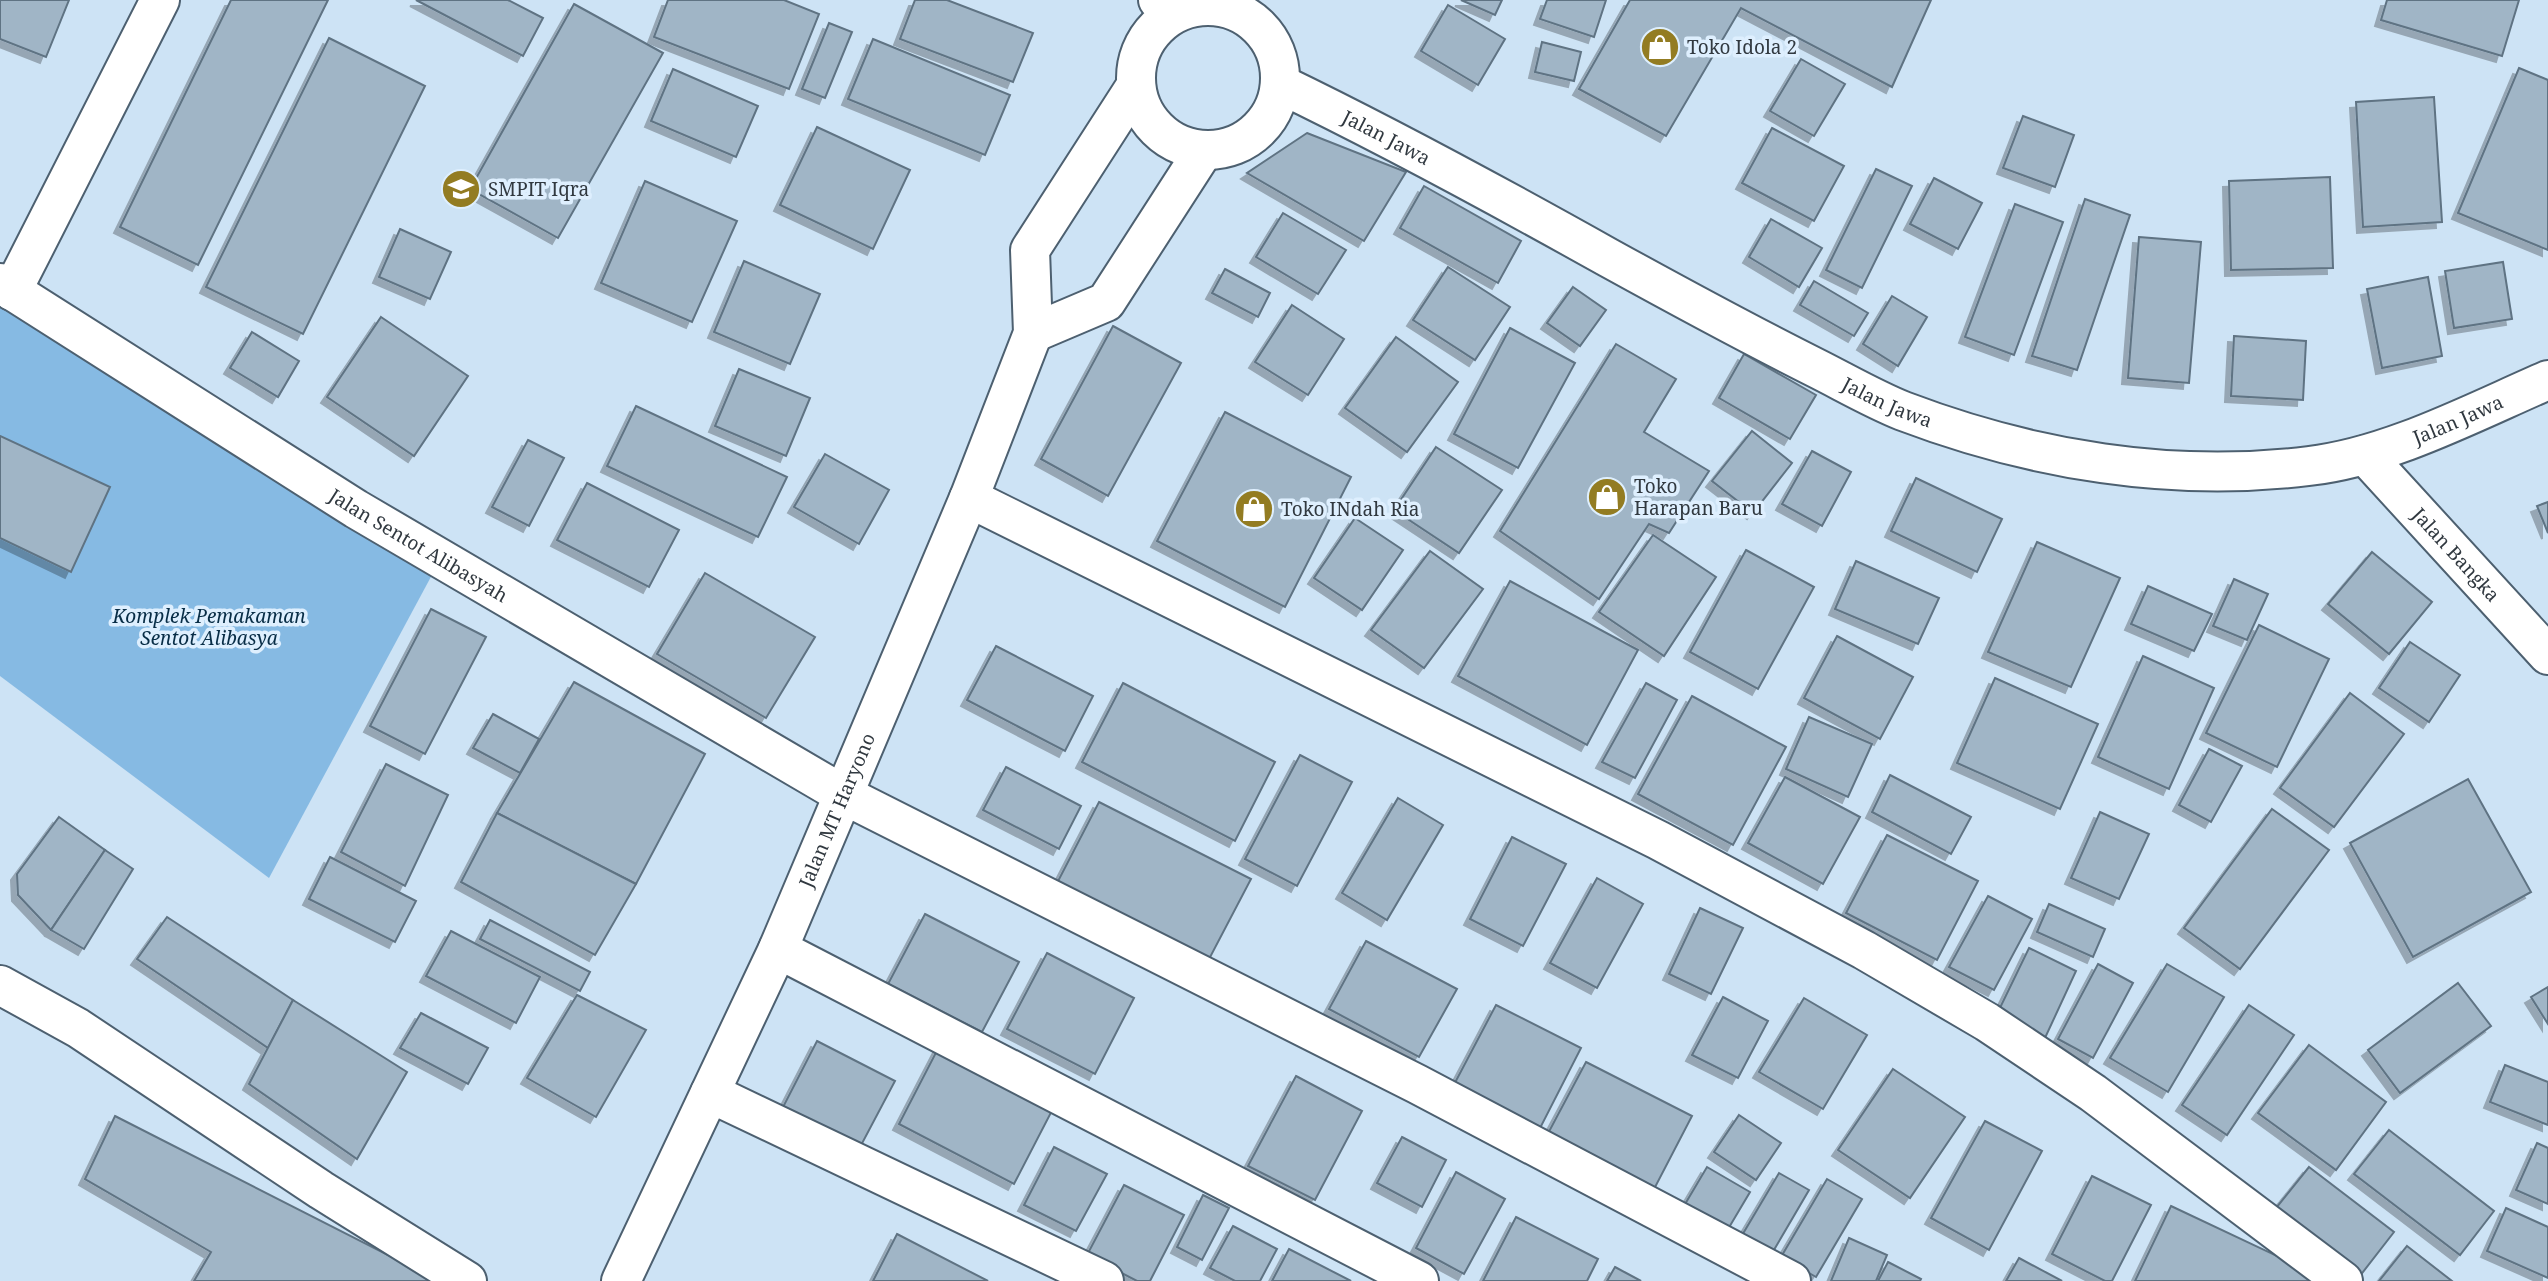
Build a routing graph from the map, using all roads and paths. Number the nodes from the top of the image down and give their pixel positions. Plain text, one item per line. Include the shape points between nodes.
1 (160, 0) edge
2 (1177, 5) edge
3 (1280, 84) junction
4 (1135, 87) junction
5 (1204, 150) junction
6 (6, 287) edge
7 (1033, 333) junction
8 (2548, 380) edge
9 (2365, 455) junction
10 (969, 498) junction
11 (2548, 655) edge
12 (844, 795) junction
13 (778, 948) junction
14 (0, 985) edge
15 (710, 1093) junction
16 (467, 1281) edge
17 (621, 1281) edge
18 (1104, 1281) edge
19 (1419, 1281) edge
20 (1791, 1281) edge
21 (2343, 1281) edge

1 - 6 street
2 - 3 street via 1221,7 1253,21 1274,50
2 - 4 street via 1140,50
3 - 5 street via 1264,124 1247,139 1226,148
3 - 9 street, Jalan Jawa via 1408,146 1731,325 1900,410 1997,442 2080,461 2201,473 2310,466
4 - 5 street via 1149,121 1162,134 1181,146
4 - 7 street via 1030,250
5 - 7 street via 1106,302
6 - 12 street, Jalan Sentot Alibasyah via 356,509
7 - 10 street, Jalan MT Haryono
8 - 9 street, Jalan Jawa
9 - 11 street, Jalan Bangka
10 - 12 street, Jalan MT Haryono
10 - 21 street via 1658,840 1864,950 1987,1022 2093,1093
12 - 13 street, Jalan MT Haryono
12 - 20 street, Jalan Sentot Alibasyah via 1417,1084
13 - 15 street, Jalan MT Haryono
13 - 19 street
14 - 16 street via 78,1028 321,1191
15 - 17 street, Jalan MT Haryono
15 - 18 street

